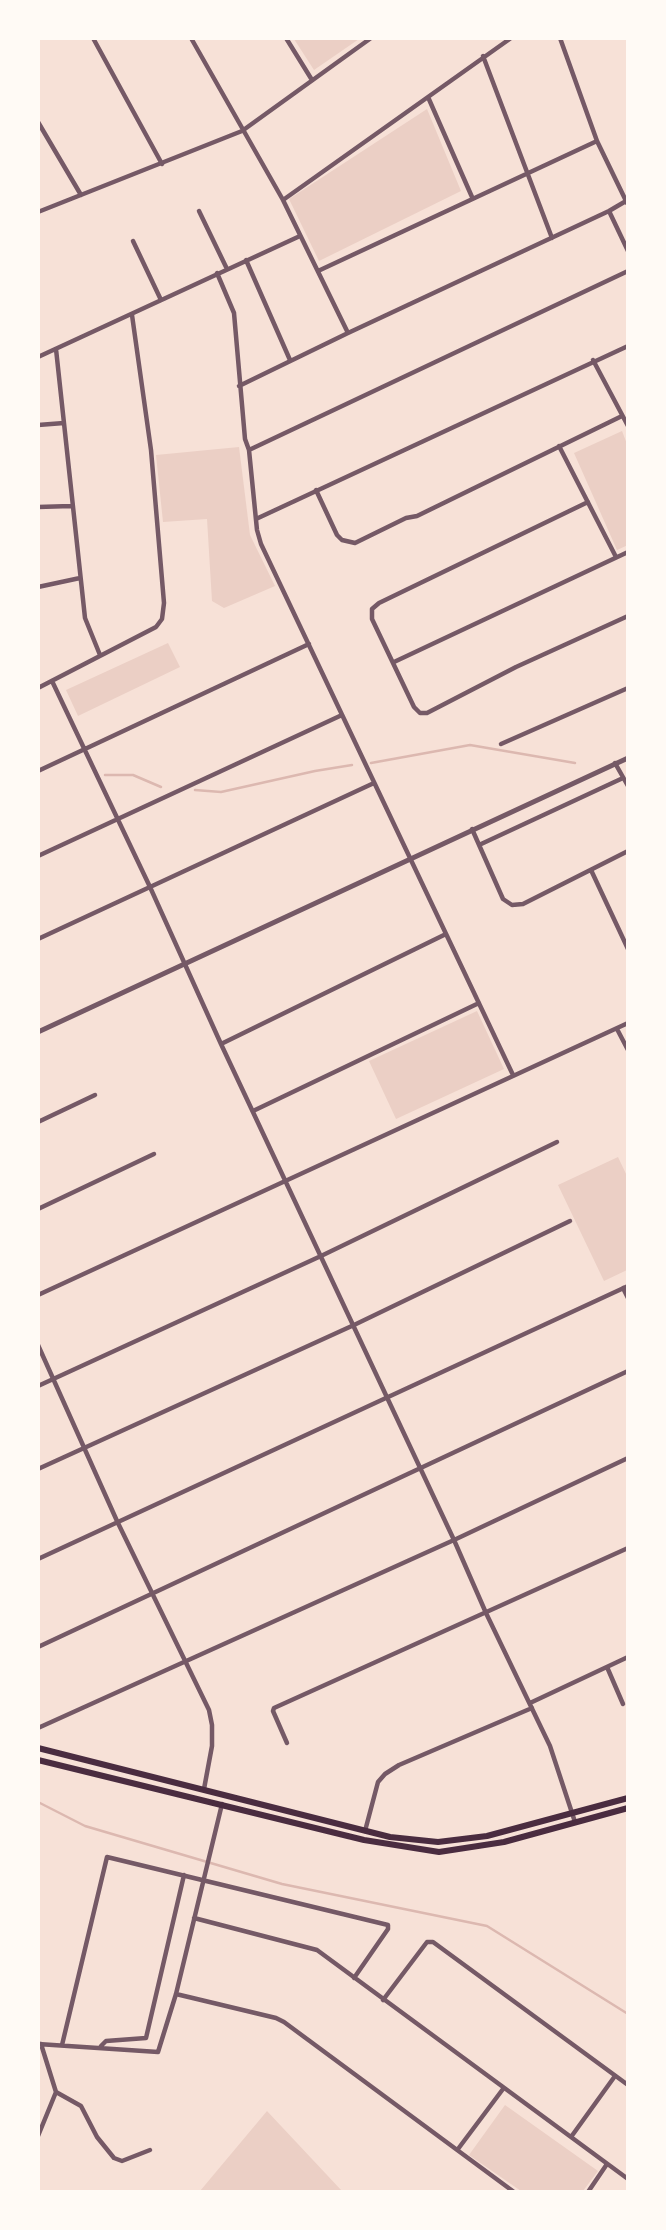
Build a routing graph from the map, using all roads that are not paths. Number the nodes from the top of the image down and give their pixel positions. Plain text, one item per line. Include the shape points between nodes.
1 (93, 38) edge
2 (191, 38) edge
3 (286, 38) edge
4 (371, 38) edge
5 (511, 38) edge
6 (560, 38) edge
7 (483, 57) junction
8 (312, 80) junction
9 (428, 97) junction
10 (38, 122) edge
11 (242, 131) junction
12 (597, 141) junction
13 (162, 164) junction
14 (527, 174) junction
15 (81, 195) junction
16 (472, 197) junction
17 (283, 200) junction
18 (627, 202) edge
19 (199, 211) dead end
20 (609, 211) junction
21 (38, 212) edge
22 (300, 236) junction
23 (552, 238) junction
24 (133, 241) dead end
25 (628, 251) edge
26 (246, 260) junction
27 (227, 269) junction
28 (318, 271) junction
29 (628, 271) edge
30 (217, 273) junction
31 (161, 300) junction
32 (132, 315) junction
33 (348, 333) junction
34 (628, 346) edge
35 (57, 349) junction
36 (38, 357) edge
37 (290, 360) junction
38 (593, 360) junction
39 (239, 386) junction
40 (622, 416) junction
41 (64, 423) junction
42 (38, 425) edge
43 (628, 426) edge
44 (559, 446) junction
45 (249, 450) junction
46 (316, 490) junction
47 (588, 502) junction
48 (71, 506) junction
49 (38, 507) edge
50 (256, 519) junction
51 (628, 552) edge
52 (616, 557) junction
53 (80, 578) junction
54 (38, 587) edge
55 (628, 615) edge
56 (309, 644) junction
57 (100, 655) junction
58 (394, 662) junction
59 (52, 681) junction
60 (38, 688) edge
61 (628, 688) edge
62 (342, 715) junction
63 (501, 744) dead end
64 (84, 749) junction
65 (628, 758) edge
66 (615, 763) junction
67 (38, 771) edge
68 (623, 778) junction
69 (374, 783) junction
70 (628, 786) edge
71 (118, 818) junction
72 (471, 829) junction
73 (479, 845) junction
74 (628, 851) edge
75 (38, 856) edge
76 (410, 858) junction
77 (591, 870) junction
78 (150, 887) junction
79 (446, 934) junction
80 (38, 939) edge
81 (628, 949) edge
82 (185, 963) junction
83 (479, 1003) junction
84 (628, 1024) edge
85 (617, 1029) junction
86 (38, 1031) edge
87 (221, 1044) junction
88 (628, 1050) edge
89 (513, 1075) junction
90 (95, 1095) dead end
91 (253, 1111) junction
92 (38, 1122) edge
93 (557, 1142) dead end
94 (154, 1154) dead end
95 (286, 1181) junction
96 (38, 1209) edge
97 (570, 1221) dead end
98 (321, 1256) junction
99 (625, 1287) edge
100 (38, 1295) edge
101 (628, 1298) edge
102 (354, 1325) junction
103 (38, 1345) edge
104 (628, 1371) edge
105 (55, 1379) junction
106 (38, 1387) edge
107 (387, 1396) junction
108 (86, 1448) junction
109 (628, 1458) edge
110 (38, 1469) edge
111 (420, 1469) junction
112 (117, 1521) junction
113 (454, 1540) junction
114 (628, 1548) edge
115 (38, 1559) edge
116 (152, 1594) junction
117 (486, 1613) junction
118 (38, 1647) edge
119 (628, 1657) edge
120 (185, 1663) junction
121 (607, 1667) junction
122 (623, 1704) dead end
123 (531, 1706) junction
124 (38, 1728) edge
125 (287, 1743) dead end
126 (38, 1748) edge
127 (38, 1760) edge
128 (205, 1789) junction
129 (249, 1801) junction
130 (627, 1802) edge
131 (222, 1804) junction
132 (573, 1814) junction
133 (575, 1822) junction
134 (365, 1831) junction
135 (184, 1875) junction
136 (203, 1880) junction
137 (194, 1918) junction
138 (354, 1978) junction
139 (176, 1994) junction
140 (383, 2000) junction
141 (40, 2044) edge
142 (62, 2045) junction
143 (101, 2047) junction
144 (615, 2076) junction
145 (628, 2085) edge
146 (503, 2089) junction
147 (55, 2092) junction
148 (38, 2136) edge
149 (571, 2137) junction
150 (458, 2149) junction
151 (150, 2150) dead end
152 (607, 2164) junction
153 (628, 2179) edge
154 (506, 2189) edge
155 (514, 2192) edge
156 (588, 2192) edge

1 - 13 street
2 - 11 street
3 - 8 street
4 - 8 street
5 - 7 street
6 - 12 street
7 - 9 street
7 - 14 street
8 - 11 street
9 - 16 street
9 - 17 street
10 - 15 street
11 - 13 street
11 - 17 street
12 - 14 street
12 - 18 street
13 - 15 street
14 - 16 street
14 - 23 street
15 - 21 street
16 - 28 street
17 - 22 street
18 - 20 street
19 - 27 street
20 - 23 street
20 - 25 street
22 - 26 street
22 - 28 street
23 - 33 street
24 - 31 street
26 - 27 street
26 - 37 street
27 - 30 street
28 - 33 street
29 - 45 street
30 - 31 street
30 - 39 street via 234,313
31 - 32 street
32 - 35 street
32 - 57 street via 151,450 163,611 156,627
33 - 37 street
34 - 38 street
35 - 36 street
35 - 41 street
37 - 39 street
38 - 40 street
38 - 46 street
39 - 45 street
40 - 43 street
40 - 44 street
41 - 42 street
41 - 48 street
44 - 46 street via 355,543 337,536
44 - 47 street
45 - 50 street
46 - 50 street
47 - 52 street
47 - 58 street via 379,603 372,610 372,619
48 - 49 street
48 - 53 street
50 - 56 street via 261,544
51 - 52 street
52 - 58 street
53 - 54 street
53 - 57 street via 85,618
55 - 58 street via 427,713 414,707
56 - 62 street
56 - 64 street
57 - 59 street
59 - 60 street
59 - 64 street
61 - 63 street
62 - 69 street
62 - 71 street
64 - 67 street
64 - 71 street
65 - 66 street
66 - 68 street
66 - 72 street
68 - 70 street
68 - 73 street
69 - 76 street
69 - 78 street
71 - 75 street
71 - 78 street
72 - 73 street
72 - 76 street
73 - 77 street via 503,899 512,905 523,904
74 - 77 street
76 - 79 street
76 - 82 street
77 - 81 street
78 - 80 street
78 - 82 street
79 - 83 street
79 - 87 street
82 - 86 street
82 - 87 street
83 - 89 street
83 - 91 street
84 - 85 street
85 - 88 street
85 - 89 street
87 - 91 street
89 - 95 street
90 - 92 street
91 - 95 street
93 - 98 street
94 - 96 street
95 - 98 street
95 - 100 street
97 - 102 street
98 - 102 street
98 - 105 street
99 - 101 street
99 - 107 street
102 - 107 street
102 - 108 street
103 - 105 street
104 - 111 street
105 - 106 street
105 - 108 street
107 - 111 street
107 - 112 street
108 - 110 street
108 - 112 street
109 - 113 street
111 - 113 street
111 - 116 street
112 - 115 street
112 - 116 street
113 - 117 street
113 - 120 street
114 - 117 street
116 - 118 street
116 - 120 street
117 - 123 street
117 - 125 street via 274,1708
119 - 121 street
120 - 124 street
120 - 128 street via 212,1724
121 - 122 street
121 - 123 street
123 - 132 street
123 - 134 street via 385,1774 378,1782
126 - 128 main road
127 - 131 main road
128 - 129 main road
128 - 131 main road
129 - 131 main road via 232,1799
129 - 134 main road
130 - 132 main road
130 - 133 main road
131 - 133 main road via 364,1840 439,1852 504,1842
131 - 136 street
132 - 133 street
132 - 134 main road via 487,1836 438,1842
135 - 136 street
135 - 142 street via 107,1857
135 - 143 street via 146,2038 106,2041
136 - 137 street
136 - 138 street via 388,1925
137 - 138 street via 317,1950
137 - 139 street
138 - 140 street
139 - 143 street via 158,2052
139 - 150 street via 284,2022
140 - 144 street via 427,1942 433,1942
140 - 146 street
141 - 142 street
141 - 147 street
142 - 143 street
144 - 145 street
144 - 149 street
146 - 149 street
146 - 150 street
147 - 148 street
147 - 151 street via 81,2106 114,2158 122,2161
149 - 152 street
150 - 154 street
152 - 153 street
152 - 156 street
154 - 155 street

